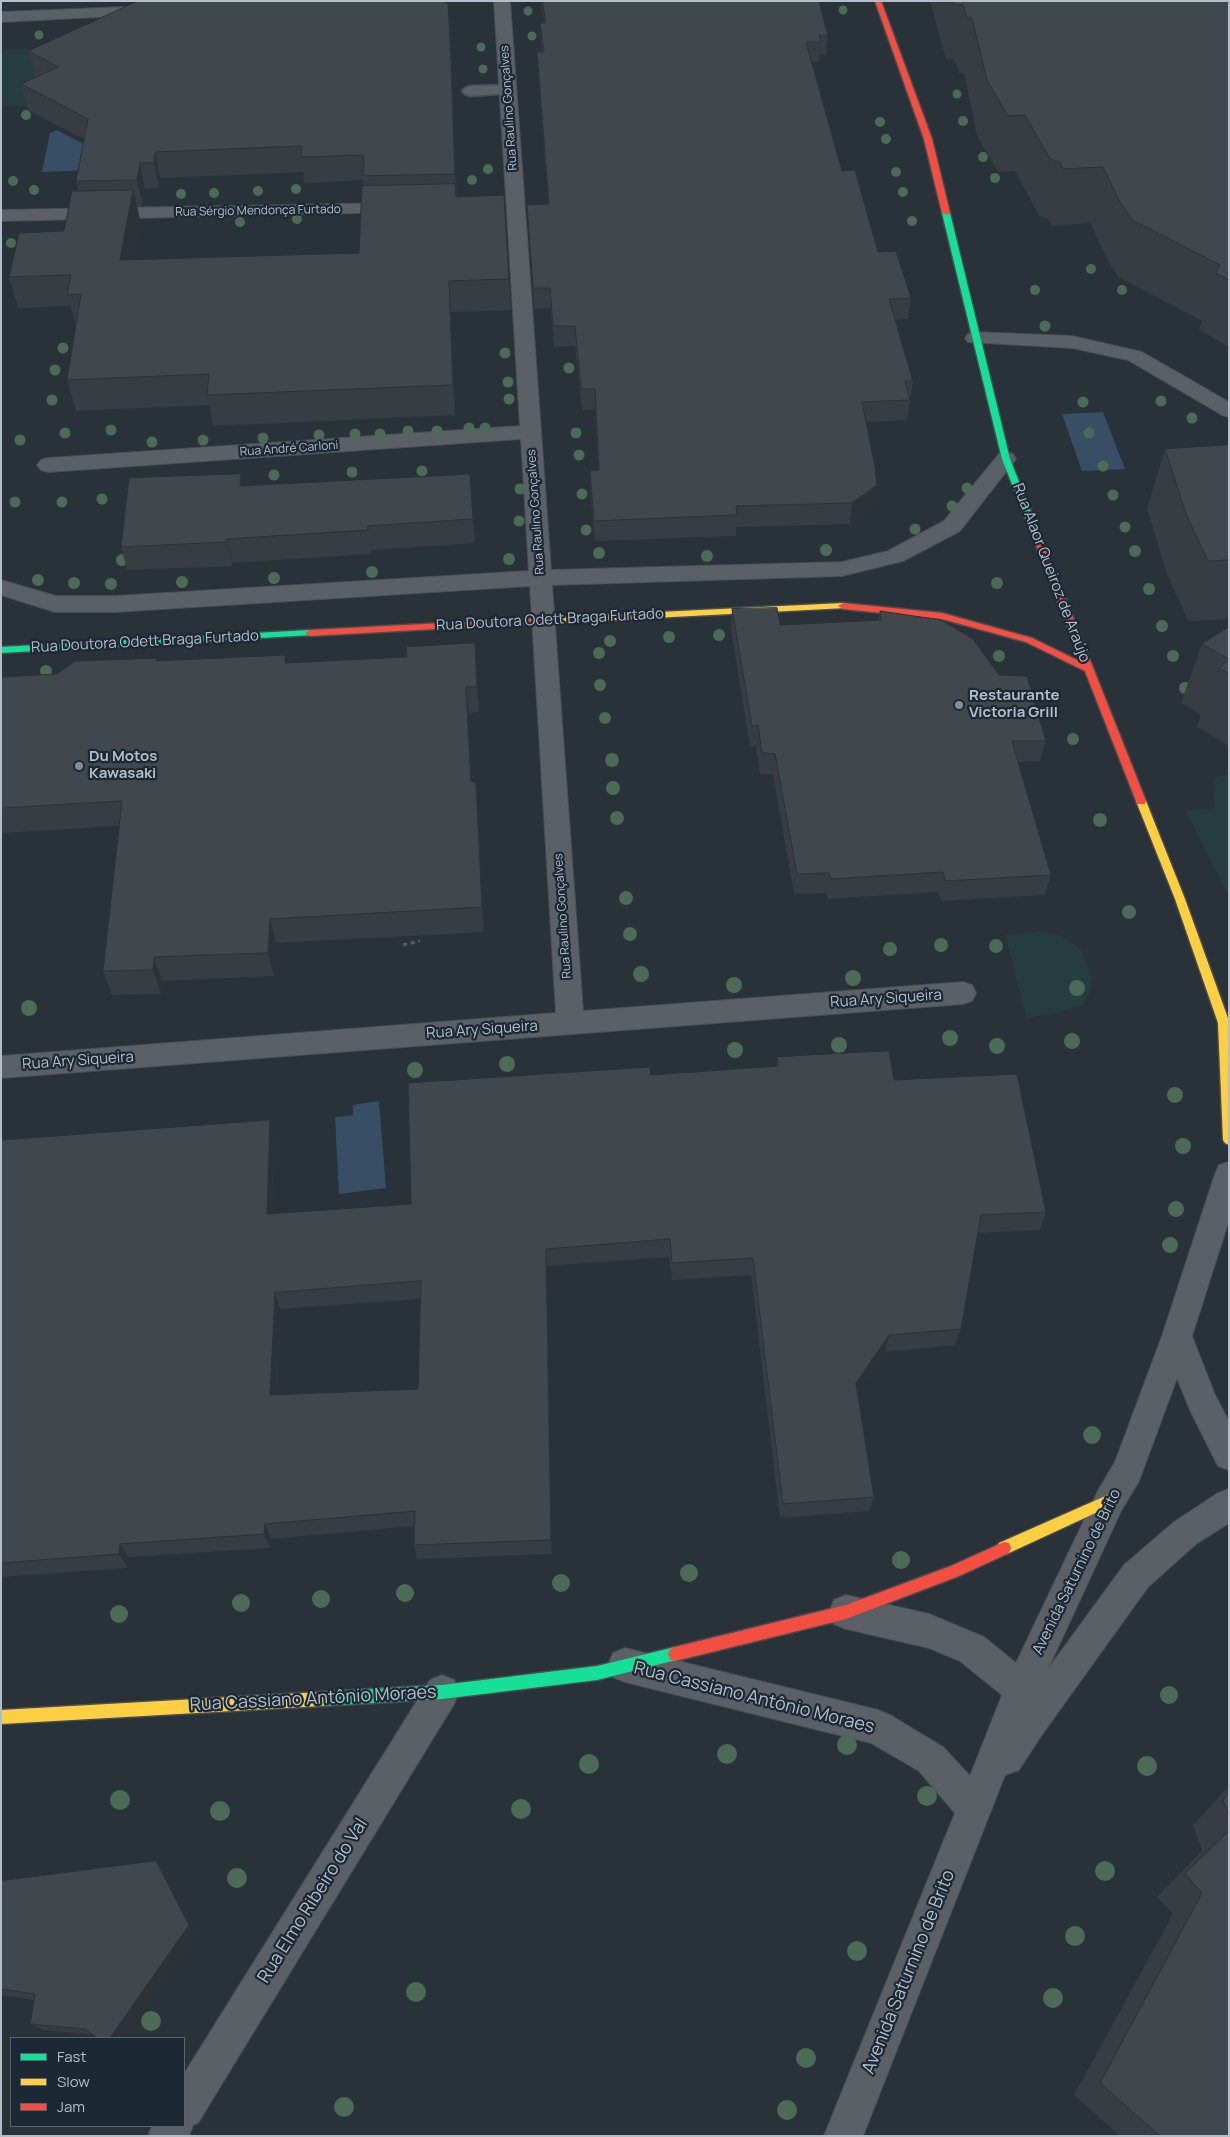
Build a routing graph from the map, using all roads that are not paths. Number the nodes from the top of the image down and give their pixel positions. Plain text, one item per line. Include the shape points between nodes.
1 (502, 1) edge
2 (878, 1) edge
3 (170, 10) edge
4 (1, 17) edge
5 (508, 90) junction
6 (470, 91) dead end
7 (416, 208) edge
8 (1, 216) edge
9 (975, 338) junction
10 (1229, 411) edge
11 (530, 432) junction
12 (1006, 459) junction
13 (48, 466) dead end
14 (540, 578) junction
15 (1, 587) edge
16 (543, 620) junction
17 (1, 650) edge
18 (1088, 669) junction
19 (963, 993) dead end
20 (570, 1023) junction
21 (1, 1067) edge
22 (1228, 1102) edge
23 (1229, 1140) edge
24 (1229, 1174) edge
25 (1177, 1336) junction
26 (1229, 1455) edge
27 (1110, 1500) junction
28 (1229, 1504) edge
29 (846, 1612) junction
30 (624, 1665) junction
31 (1021, 1689) junction
32 (442, 1692) junction
33 (1, 1717) edge
34 (1028, 1724) junction
35 (975, 1808) junction
36 (185, 2107) edge
37 (843, 2136) edge

1 - 5 street, Rua Raulino Gonçalves
2 - 9 street, Rua Alaor Queiroz de Araújo via 928,139
3 - 4 street
5 - 6 lane
5 - 11 street, Rua Raulino Gonçalves via 505,206
7 - 8 street, Rua Sérgio Mendonça Furtado
9 - 10 street via 1072,342 1135,356
9 - 12 street, Rua Alaor Queiroz de Araújo
11 - 13 street, Rua André Carloni
11 - 14 street, Rua Raulino Gonçalves
12 - 14 street via 952,526 895,556 842,569
12 - 18 street, Rua Alaor Queiroz de Araújo
14 - 15 street via 114,604 55,604
14 - 16 street, Rua Raulino Gonçalves
16 - 17 street, Rua Doutora Odett Braga Furtado
16 - 18 street, Rua Doutora Odett Braga Furtado via 836,605 942,616 1029,640
16 - 20 street, Rua Raulino Gonçalves
18 - 22 street, Rua Alaor Queiroz de Araújo via 1180,899 1224,1023
19 - 20 street, Rua Ary Siqueira
20 - 21 street, Rua Ary Siqueira
22 - 23 street, Rua Alaor Queiroz de Araújo
24 - 25 street
25 - 26 street via 1201,1400
25 - 27 street, Avenida Saturnino de Brito via 1128,1470
27 - 29 street, Rua Cassiano Antônio Moraes via 954,1571
27 - 31 street, Avenida Saturnino de Brito
28 - 34 street, Avenida Saturnino de Brito via 1185,1533 1136,1576
29 - 30 street, Rua Cassiano Antônio Moraes
29 - 31 street via 929,1631 972,1649
30 - 32 street, Rua Cassiano Antônio Moraes via 597,1673
30 - 35 street, Rua Cassiano Antônio Moraes via 878,1727 931,1758
31 - 34 street
31 - 35 street, Avenida Saturnino de Brito
32 - 33 street, Rua Cassiano Antônio Moraes
32 - 36 street, Rua Elmo Ribeiro do Val
34 - 35 street, Avenida Saturnino de Brito
35 - 37 street, Avenida Saturnino de Brito

